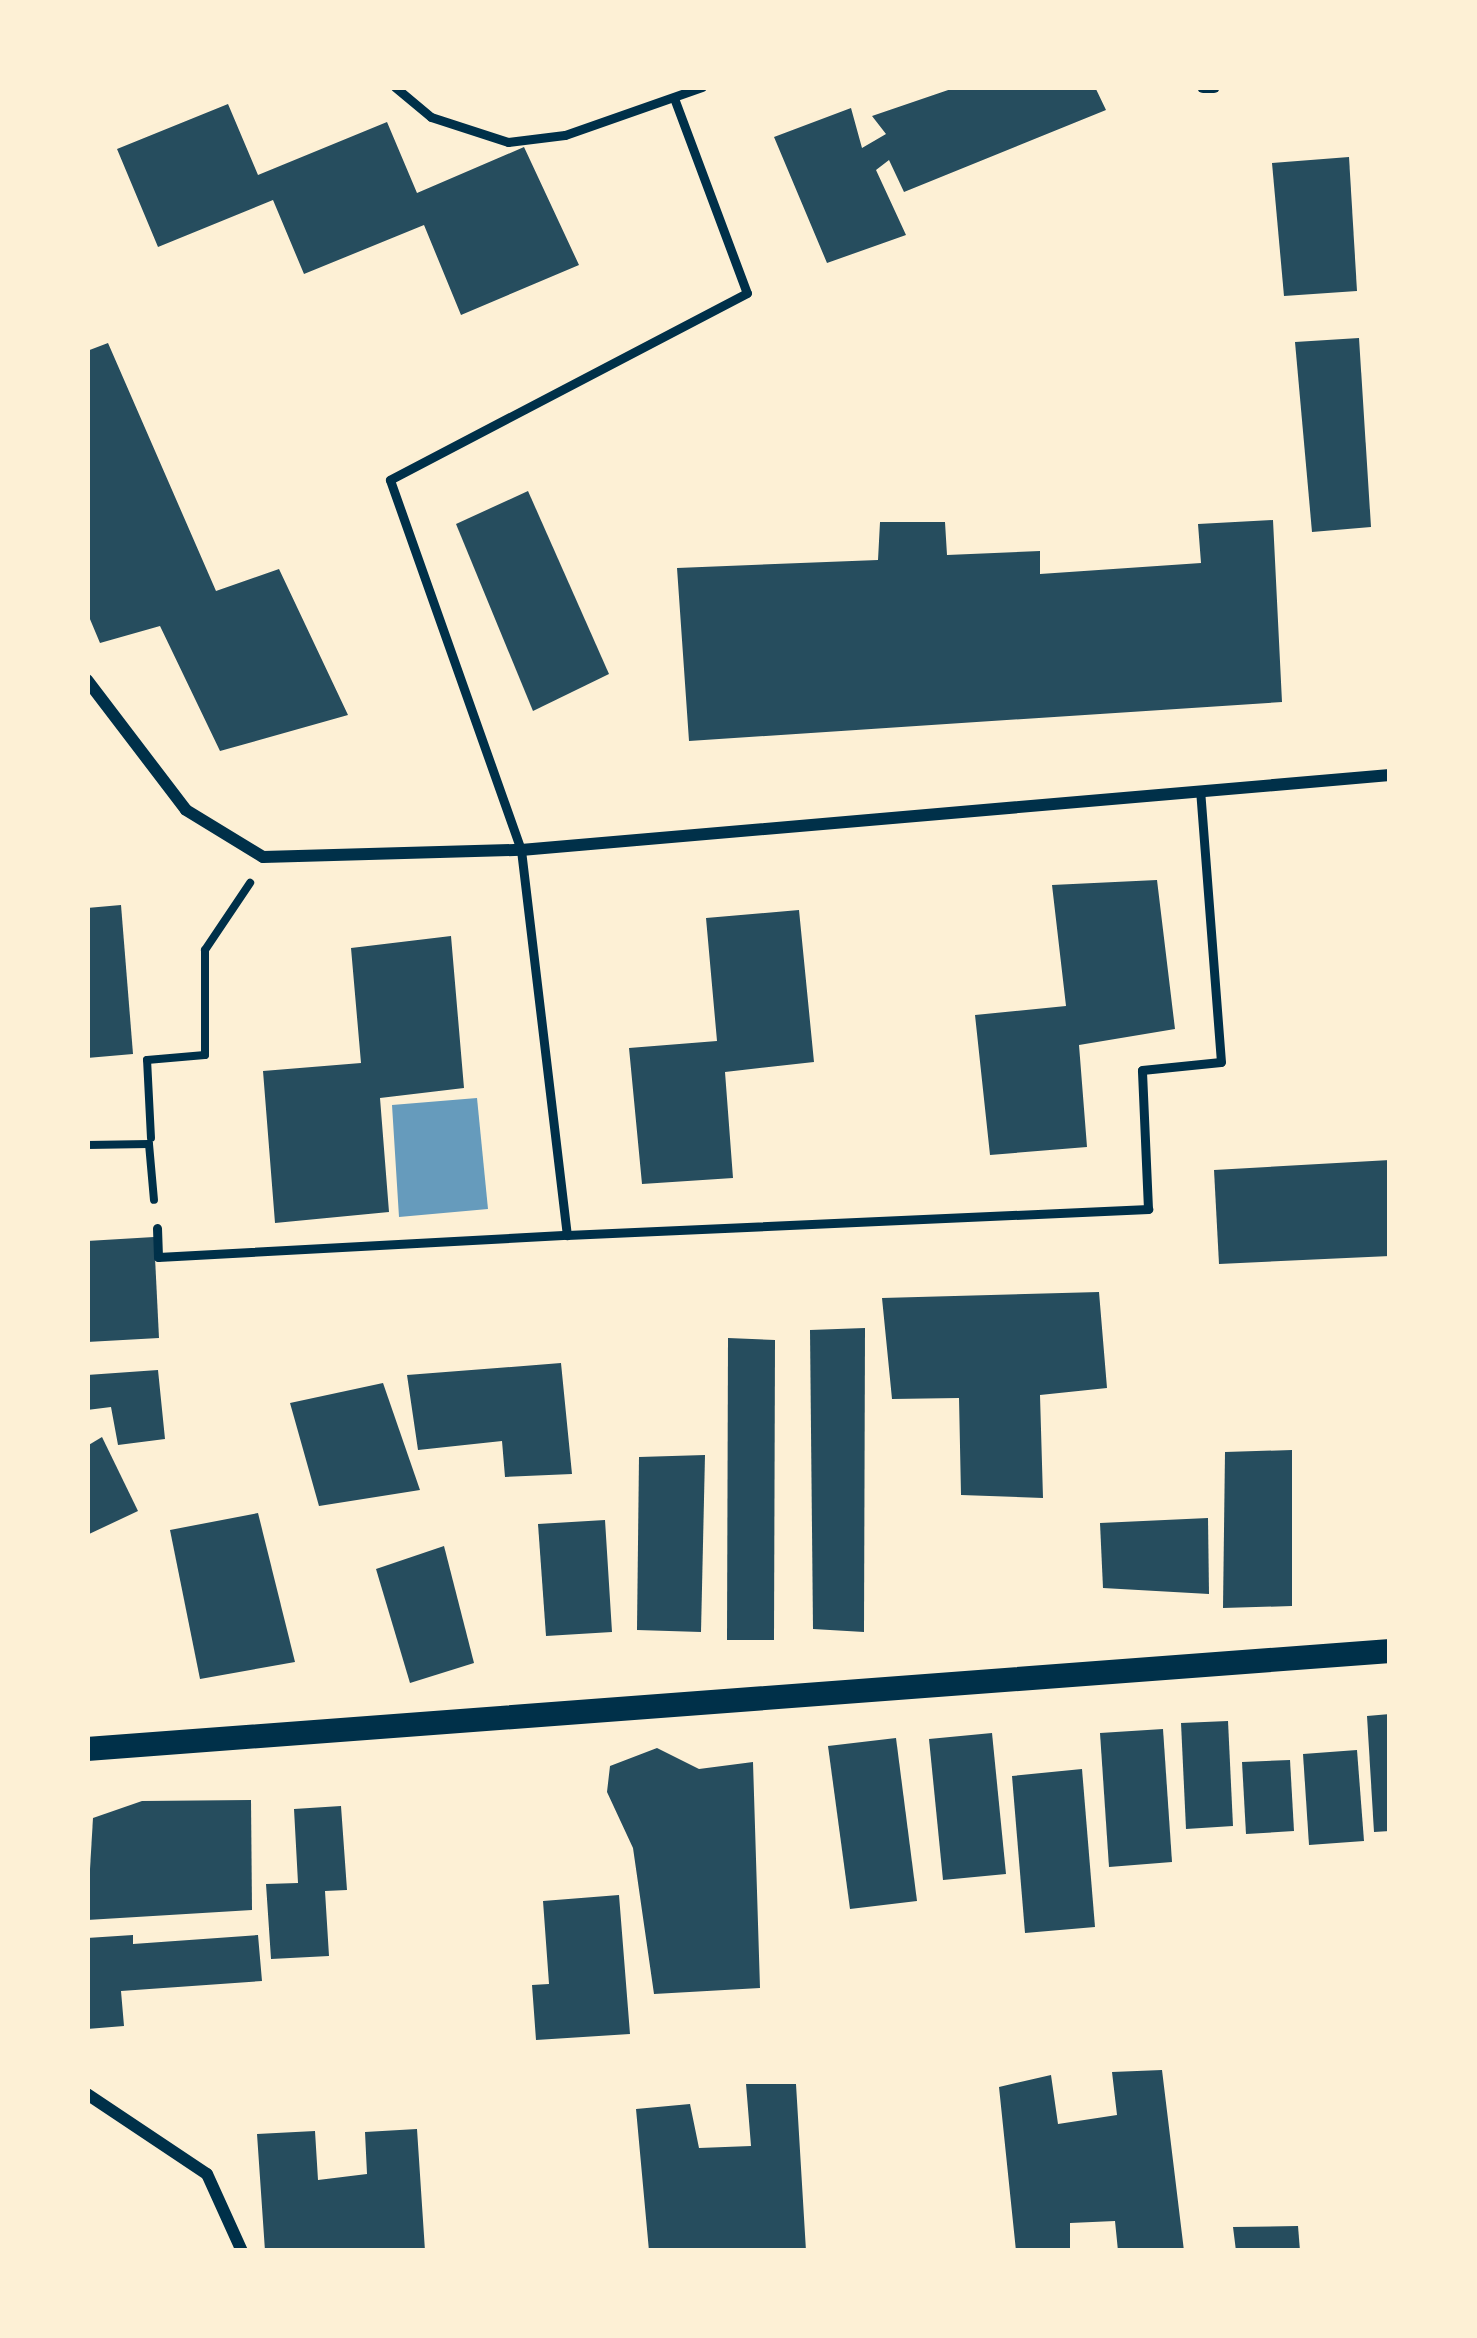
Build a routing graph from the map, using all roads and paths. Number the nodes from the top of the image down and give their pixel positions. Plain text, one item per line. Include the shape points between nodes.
1 (395, 87) edge
2 (702, 87) edge
3 (1203, 87) edge
4 (1214, 87) edge
5 (674, 98) junction
6 (87, 680) edge
7 (94, 705) edge
8 (1390, 775) edge
9 (1199, 791) junction
10 (521, 850) junction
11 (267, 856) junction
12 (151, 1138) dead end
13 (87, 1145) edge
14 (157, 1228) joint
15 (567, 1235) junction
16 (1390, 1651) edge
17 (87, 1749) edge
18 (87, 2094) edge
19 (242, 2251) edge

1 - 5 lane via 431,117 508,142
2 - 5 lane
3 - 4 street
5 - 10 lane via 747,292 390,480
6 - 7 street
7 - 11 street via 186,810
8 - 9 street
9 - 10 street
9 - 15 lane via 1222,1062 1142,1070 1148,1209
10 - 11 street
10 - 15 lane
11 - 12 path via 206,950 205,1055 147,1060
13 - 14 path via 149,1144
14 - 15 lane via 158,1257
16 - 17 main road
18 - 19 street via 207,2174

